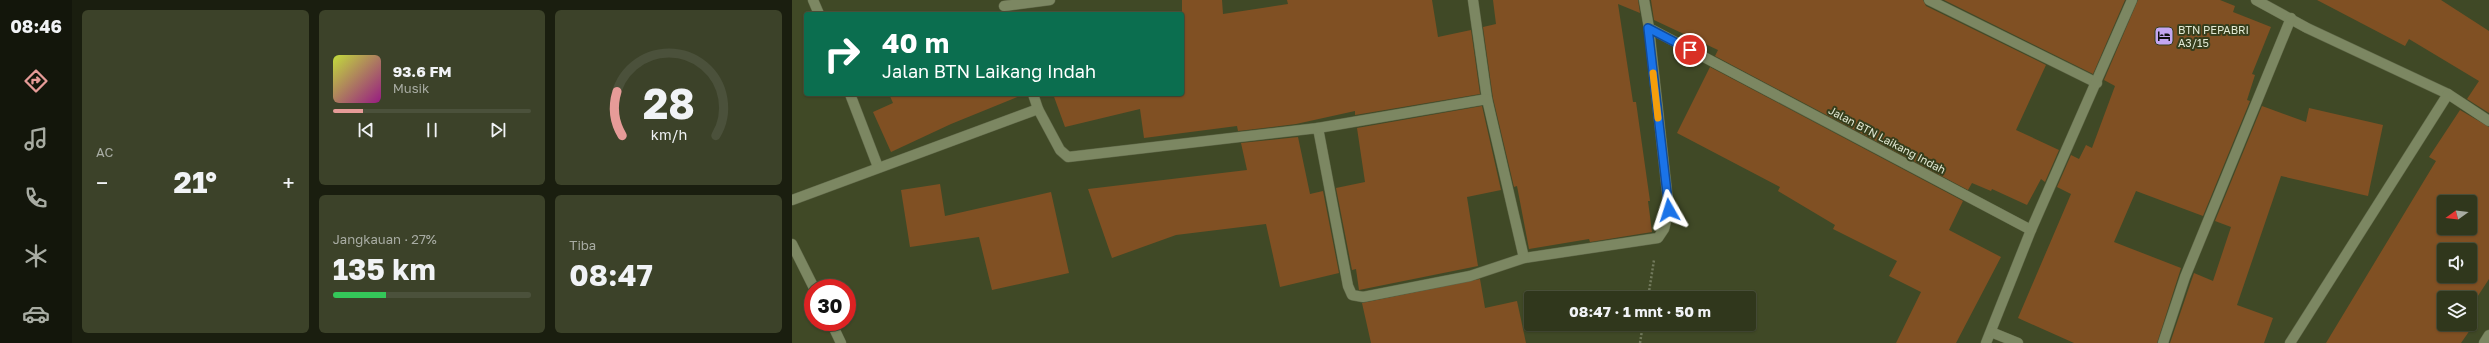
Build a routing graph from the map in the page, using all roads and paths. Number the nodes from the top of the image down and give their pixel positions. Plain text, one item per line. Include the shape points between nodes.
1 (813, 0) edge
2 (1050, 0) edge
3 (1473, 0) edge
4 (1644, 0) edge
5 (1929, 0) edge
6 (2132, 0) edge
7 (2256, 0) edge
8 (1004, 7) edge
9 (818, 12) edge
10 (2291, 18) junction
11 (1648, 28) junction
12 (2097, 83) junction
13 (2448, 94) junction
14 (851, 96) edge
15 (1034, 96) edge
16 (1487, 99) junction
17 (1038, 109) junction
18 (2489, 121) edge
19 (1318, 128) junction
20 (878, 167) junction
21 (792, 200) edge
22 (2031, 230) junction
23 (1658, 238) junction
24 (792, 244) edge
25 (1524, 258) junction
26 (810, 279) edge
27 (1649, 291) edge
28 (835, 331) edge
29 (1642, 331) edge
30 (1991, 332) junction
31 (2489, 334) edge
32 (841, 343) edge
33 (1640, 343) edge
34 (1986, 343) edge
35 (2018, 343) edge
36 (2163, 343) edge
37 (2290, 343) edge
38 (2484, 343) edge

1 - 9 street
2 - 8 street
3 - 16 street
4 - 11 street
5 - 12 street
6 - 12 street
7 - 10 street
10 - 13 street
10 - 36 street via 2185,277
11 - 22 street, Jalan BTN Laikang Indah
11 - 23 street via 1669,210 1664,229
12 - 22 street
13 - 18 street
13 - 37 street
14 - 20 street
15 - 17 street
16 - 19 street
16 - 25 street
17 - 19 street via 1060,150 1068,157
17 - 20 street
19 - 25 street via 1348,286 1352,295 1363,297 1470,276
20 - 21 street
22 - 30 street
23 - 25 street
23 - 27 path
24 - 26 street
28 - 32 street
29 - 33 path
30 - 34 street
30 - 35 street
31 - 38 street

